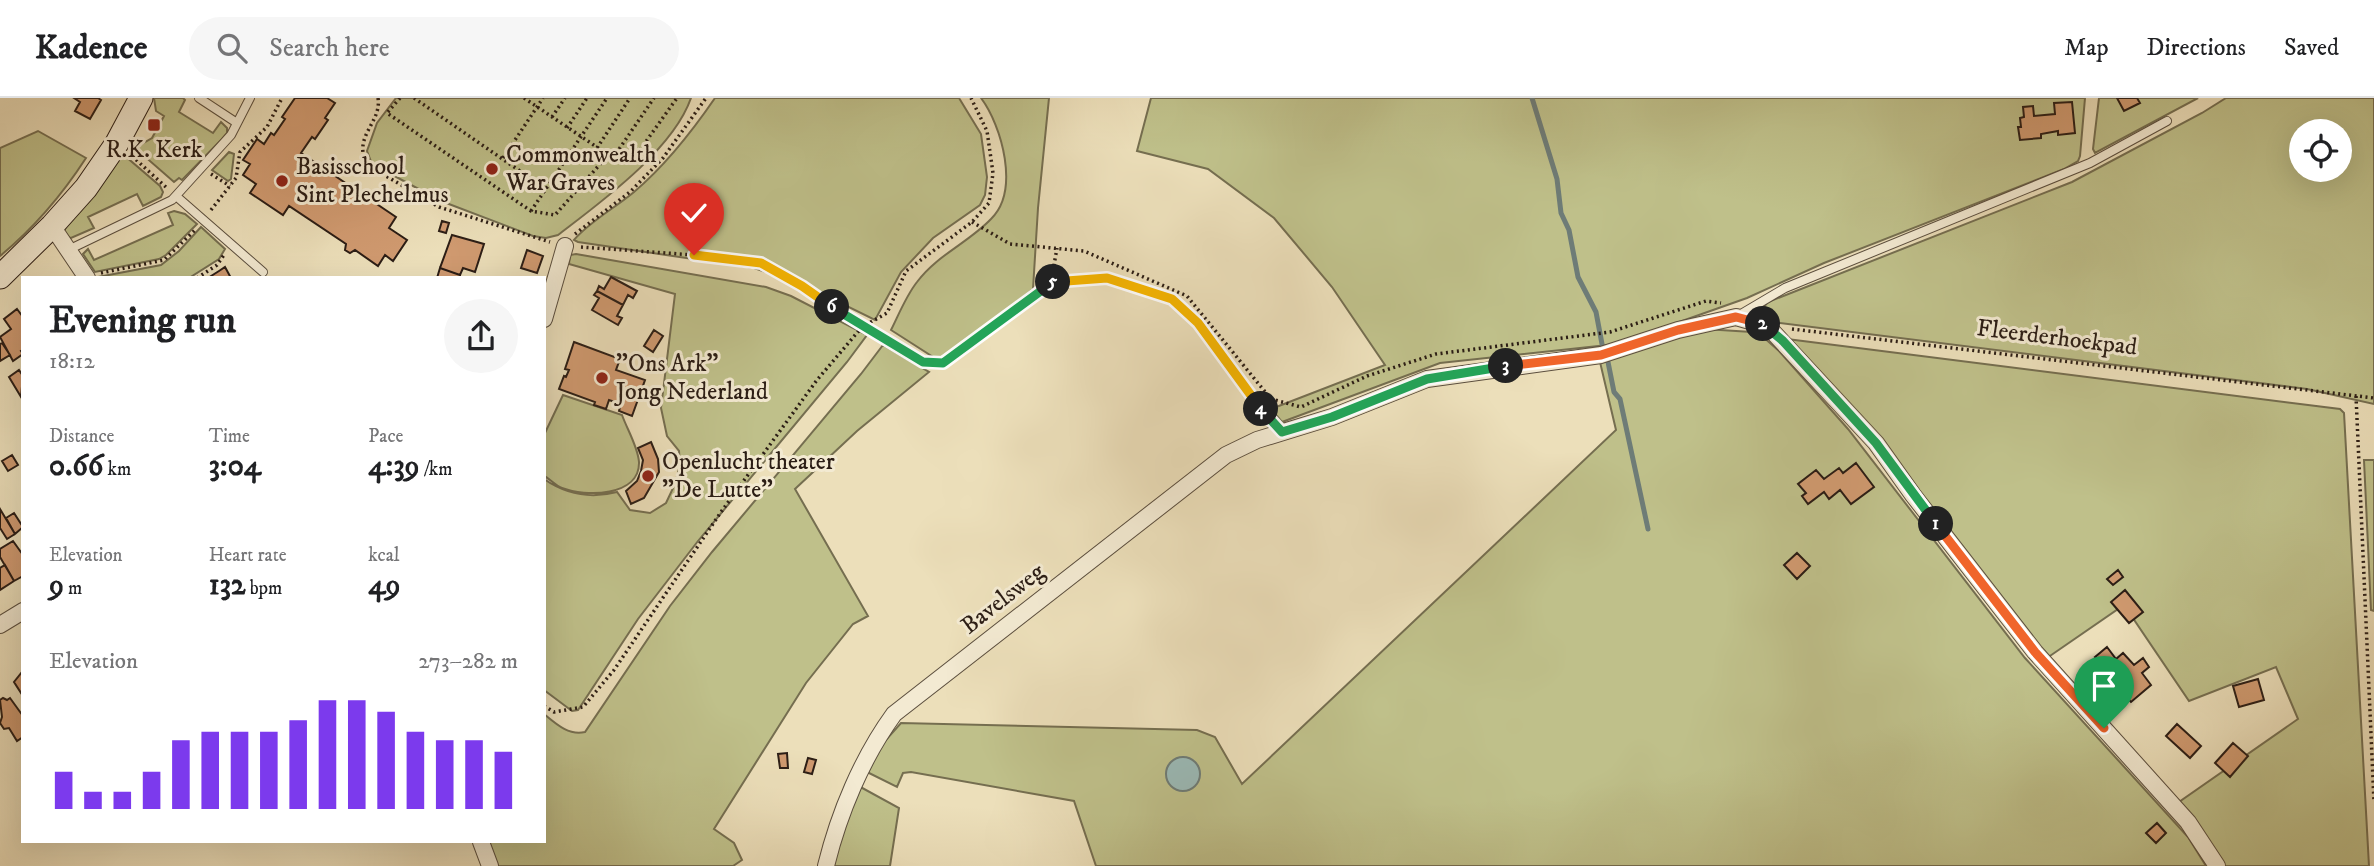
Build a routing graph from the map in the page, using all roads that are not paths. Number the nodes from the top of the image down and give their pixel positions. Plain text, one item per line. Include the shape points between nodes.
1 (141, 98) edge
2 (199, 98) edge
3 (250, 98) edge
4 (2167, 121) dead end
5 (237, 122) junction
6 (176, 196) junction
7 (52, 226) junction
8 (565, 246) road end
9 (68, 250) junction
10 (263, 272) dead end
11 (86, 276) edge
12 (0, 277) edge
13 (546, 312) edge
14 (1736, 317) junction
15 (21, 612) edge
16 (0, 625) edge
17 (481, 843) edge
18 (491, 866) edge
19 (826, 866) edge
20 (2217, 866) edge

1 - 7 street via 86,188
2 - 5 lane
3 - 5 lane
4 - 14 lane via 2090,163 1784,288
5 - 6 lane
6 - 9 lane
6 - 10 lane
7 - 9 street
7 - 12 street
8 - 13 street
9 - 11 street
14 - 19 street, Bavelsweg via 1601,355 1427,379 1226,455 894,714 848,799
14 - 20 street via 1764,325 1876,443 2035,652 2181,814
15 - 16 street
17 - 18 street

